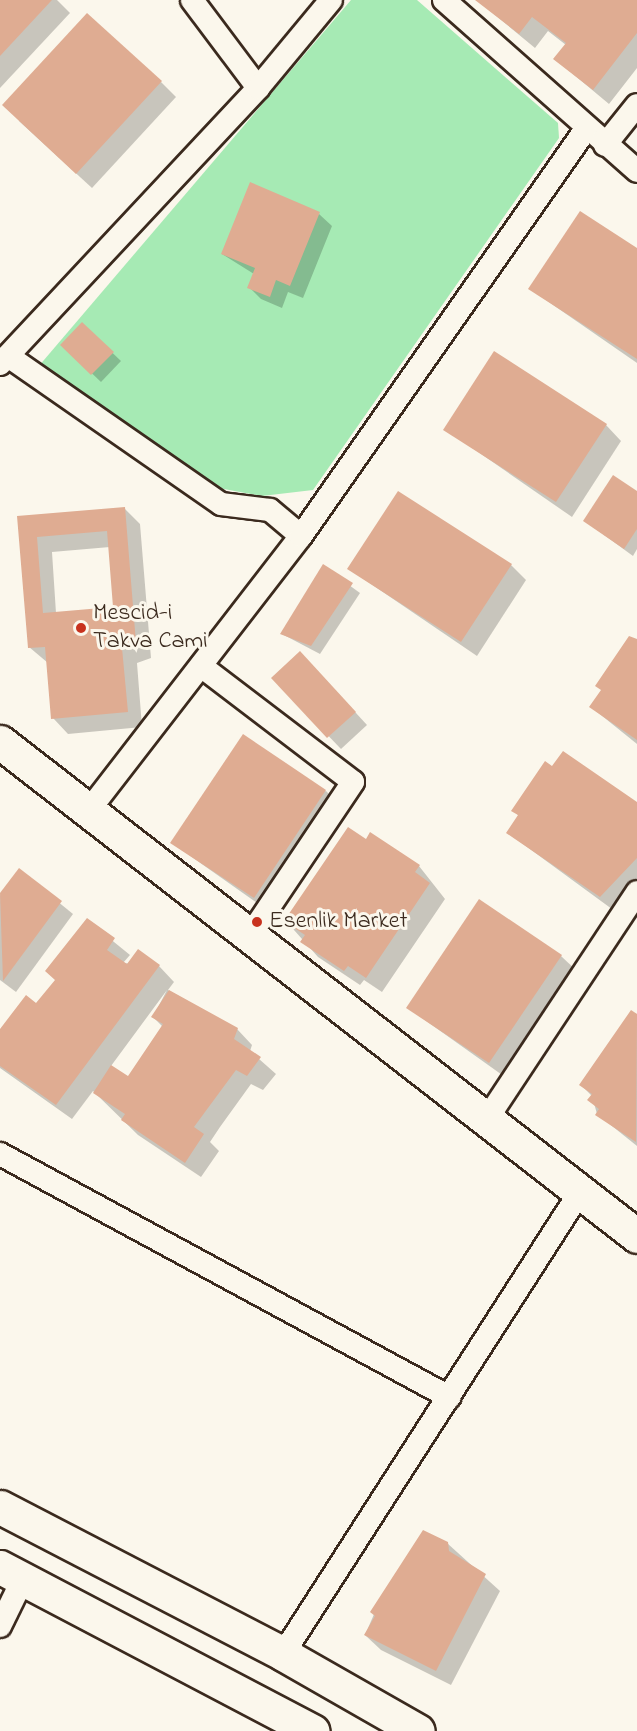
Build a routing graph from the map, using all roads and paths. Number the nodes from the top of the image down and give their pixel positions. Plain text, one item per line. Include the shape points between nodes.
1 (192, 0) edge
2 (331, 0) edge
3 (444, 0) edge
4 (258, 88) junction
5 (637, 105) edge
6 (585, 130) junction
7 (605, 145) junction
8 (637, 171) edge
9 (4, 360) edge
10 (301, 537) junction
11 (201, 666) junction
12 (3, 754) edge
13 (86, 814) junction
14 (637, 892) edge
15 (248, 938) junction
16 (487, 1119) junction
17 (0, 1154) edge
18 (580, 1192) junction
19 (637, 1236) edge
20 (448, 1397) junction
21 (0, 1508) edge
22 (12, 1573) edge
23 (0, 1626) edge
24 (283, 1653) junction
25 (313, 1731) edge
26 (418, 1731) edge

1 - 4 street
2 - 4 street
3 - 6 street
4 - 9 street
5 - 7 street
6 - 7 street
6 - 10 street
7 - 8 street
9 - 10 street via 221,504 270,510
10 - 11 street
11 - 13 street
11 - 15 street via 353,782
12 - 13 street
13 - 15 street
14 - 16 street
15 - 16 street
16 - 18 street
17 - 20 street
18 - 19 street
18 - 20 street
20 - 24 street
21 - 24 street
22 - 23 street
22 - 25 street
24 - 26 street

